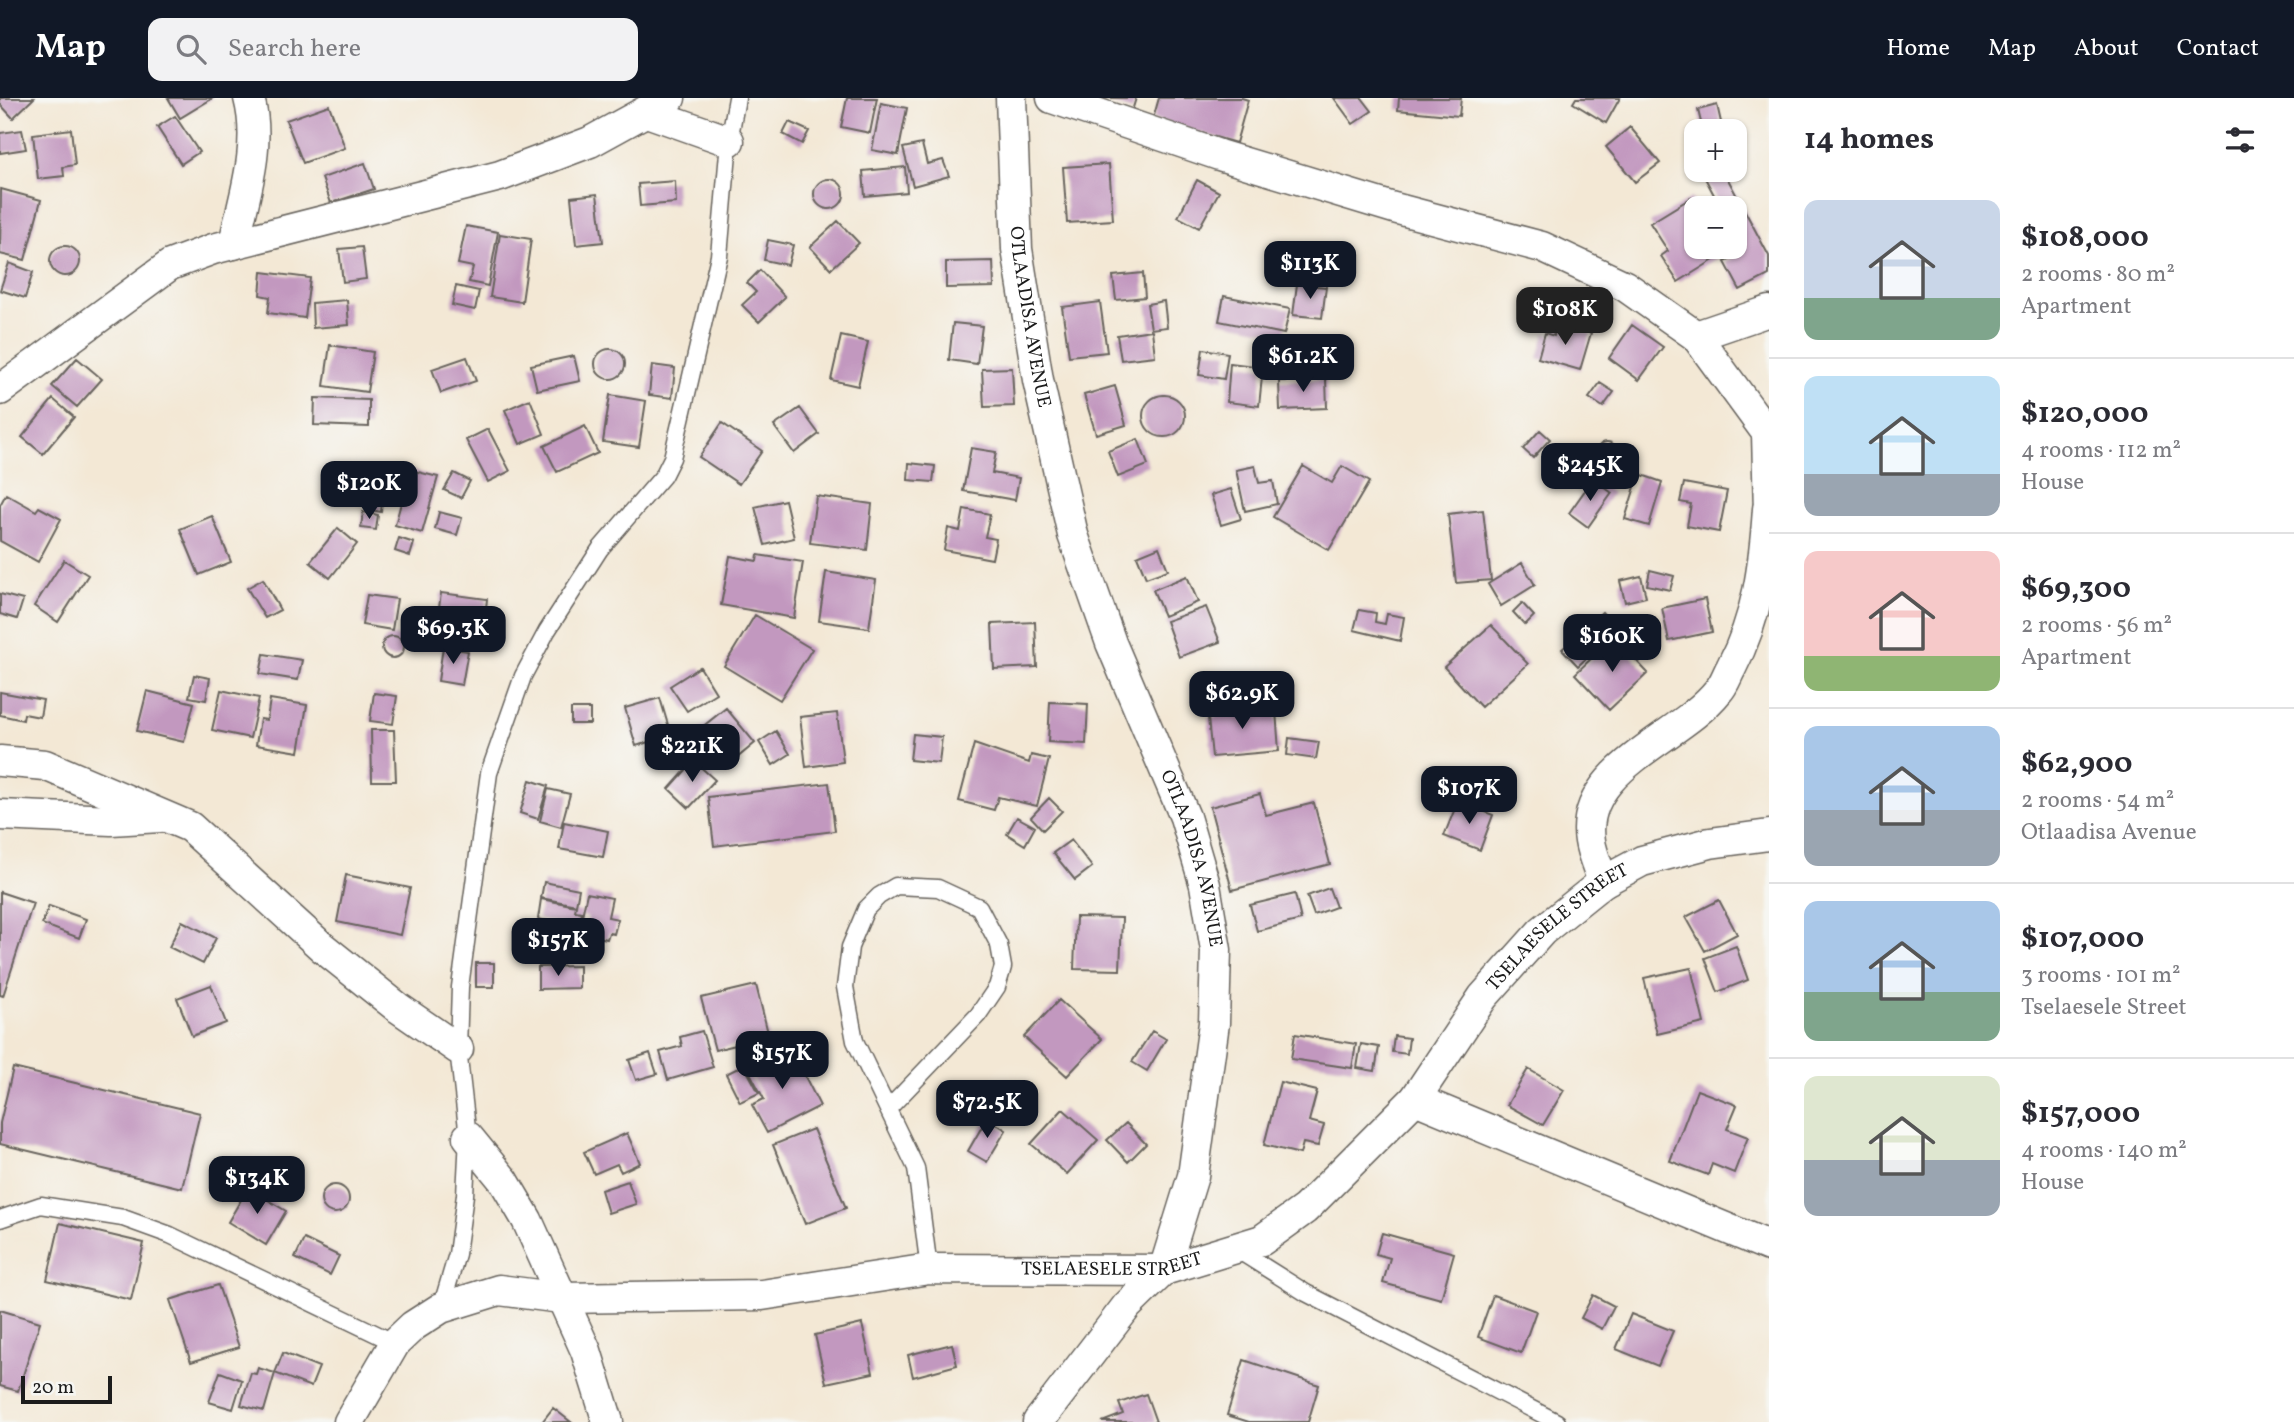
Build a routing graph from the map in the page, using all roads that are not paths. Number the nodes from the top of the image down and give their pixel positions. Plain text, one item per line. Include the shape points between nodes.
1 (250, 98) edge
2 (737, 98) edge
3 (1011, 98) edge
4 (1052, 98) edge
5 (658, 105) edge
6 (729, 141) junction
7 (234, 244) junction
8 (1769, 312) edge
9 (1696, 336) junction
10 (0, 390) edge
11 (1768, 424) edge
12 (1768, 511) edge
13 (1769, 643) edge
14 (1731, 666) junction
15 (0, 761) edge
16 (0, 815) edge
17 (170, 817) junction
18 (1769, 835) edge
19 (1603, 882) junction
20 (458, 1049) junction
21 (1415, 1099) junction
22 (889, 1108) junction
23 (468, 1137) junction
24 (0, 1219) edge
25 (1769, 1246) edge
26 (1236, 1249) junction
27 (929, 1269) junction
28 (1164, 1270) junction
29 (561, 1298) junction
30 (440, 1308) junction
31 (395, 1343) junction
32 (349, 1422) edge
33 (608, 1422) edge
34 (1038, 1422) edge
35 (1557, 1422) edge

1 - 7 street via 255,143
2 - 6 lane
3 - 28 street, OTLAADISA AVENUE via 1017,249 1038,380 1073,535 1111,642 1185,817 1205,885 1216,950 1214,1023 1193,1175
4 - 9 street via 1244,162 1542,247 1625,285
5 - 6 street
5 - 7 street via 590,142 500,176
6 - 20 lane via 719,256 672,458 663,476 600,549 547,631 523,676 489,773 468,915
7 - 10 street via 170,265
8 - 9 street
9 - 11 street
11 - 12 street
12 - 14 street via 1765,559 1745,643
13 - 14 street
14 - 19 street via 1719,691 1683,725 1622,766 1594,804 1589,840
15 - 17 street via 45,765
16 - 17 street via 111,820
17 - 20 street via 213,845 321,947
18 - 19 street, TSELAESELE STREET via 1710,843 1642,861
19 - 21 street, TSELAESELE STREET via 1542,931 1483,997
20 - 23 lane
21 - 25 street
21 - 26 street, TSELAESELE STREET via 1305,1209 1262,1240
22 - 22 lane via 855,1041 845,987 850,947 866,909 879,896 896,886 938,888 979,907 999,945 1003,967 997,987 978,1015
22 - 27 lane via 916,1168
23 - 29 street via 504,1181 527,1220
23 - 30 lane via 457,1254
24 - 31 lane via 41,1205 123,1218 170,1235
26 - 28 street, TSELAESELE STREET
26 - 35 lane via 1306,1293
27 - 28 street, TSELAESELE STREET
27 - 29 street, TSELAESELE STREET via 762,1295
28 - 34 street, OTLAADISA AVENUE via 1126,1306
29 - 30 street, TSELAESELE STREET via 499,1290
29 - 33 street via 586,1351
30 - 31 street, TSELAESELE STREET
31 - 32 street, TSELAESELE STREET

